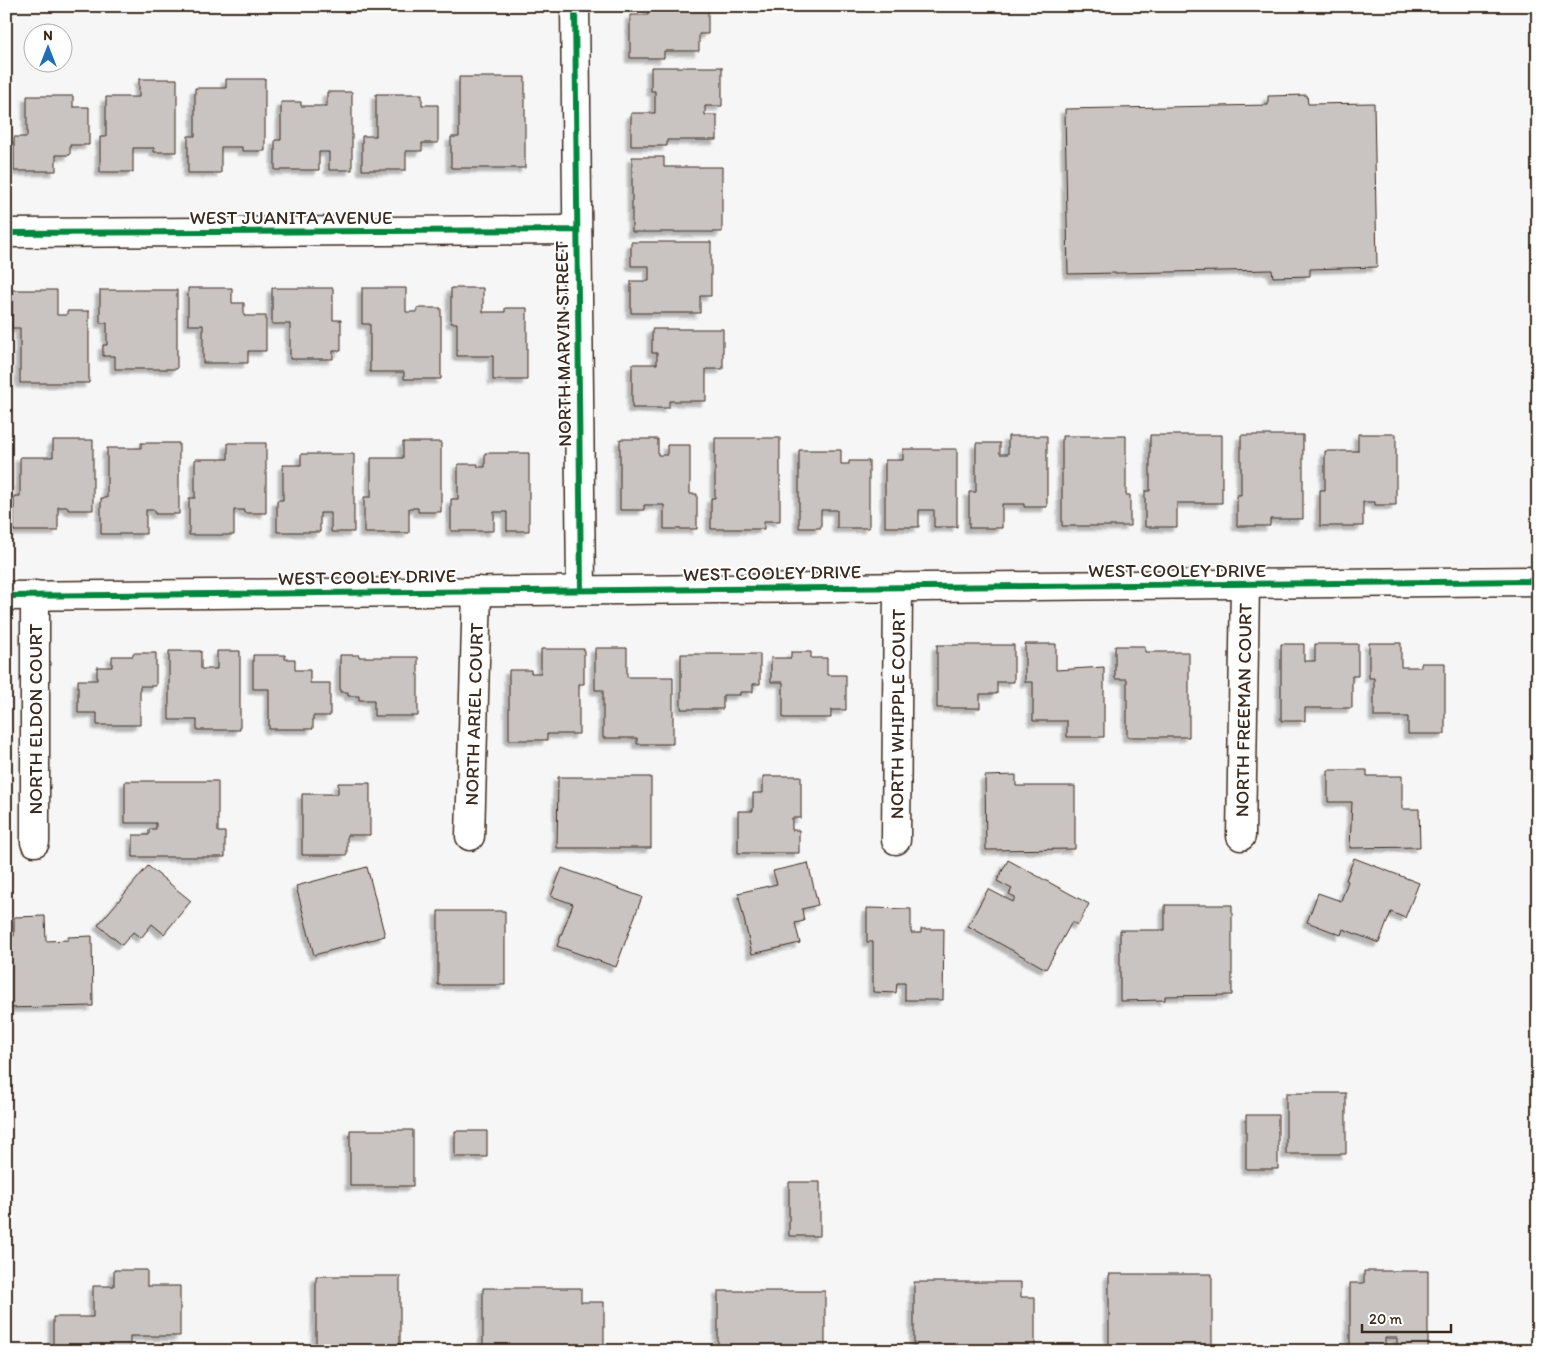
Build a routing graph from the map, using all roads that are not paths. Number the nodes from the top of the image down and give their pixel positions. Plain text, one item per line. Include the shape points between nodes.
1 (575, 6) edge
2 (577, 230) junction
3 (6, 233) edge
4 (1538, 581) edge
5 (1245, 584) junction
6 (898, 587) junction
7 (581, 590) junction
8 (477, 591) junction
9 (35, 595) junction
10 (6, 596) edge
11 (470, 836) dead end
12 (1241, 836) dead end
13 (896, 840) dead end
14 (35, 842) dead end

1 - 2 street, NORTH MARVIN STREET
2 - 3 street, WEST JUANITA AVENUE
2 - 7 street, NORTH MARVIN STREET
4 - 5 street, WEST COOLEY DRIVE
5 - 6 street, WEST COOLEY DRIVE
5 - 12 street, NORTH FREEMAN COURT
6 - 7 street, WEST COOLEY DRIVE
6 - 13 street, NORTH WHIPPLE COURT
7 - 8 street, WEST COOLEY DRIVE
8 - 9 street, WEST COOLEY DRIVE
8 - 11 street, NORTH ARIEL COURT
9 - 10 street, WEST COOLEY DRIVE
9 - 14 street, NORTH ELDON COURT

